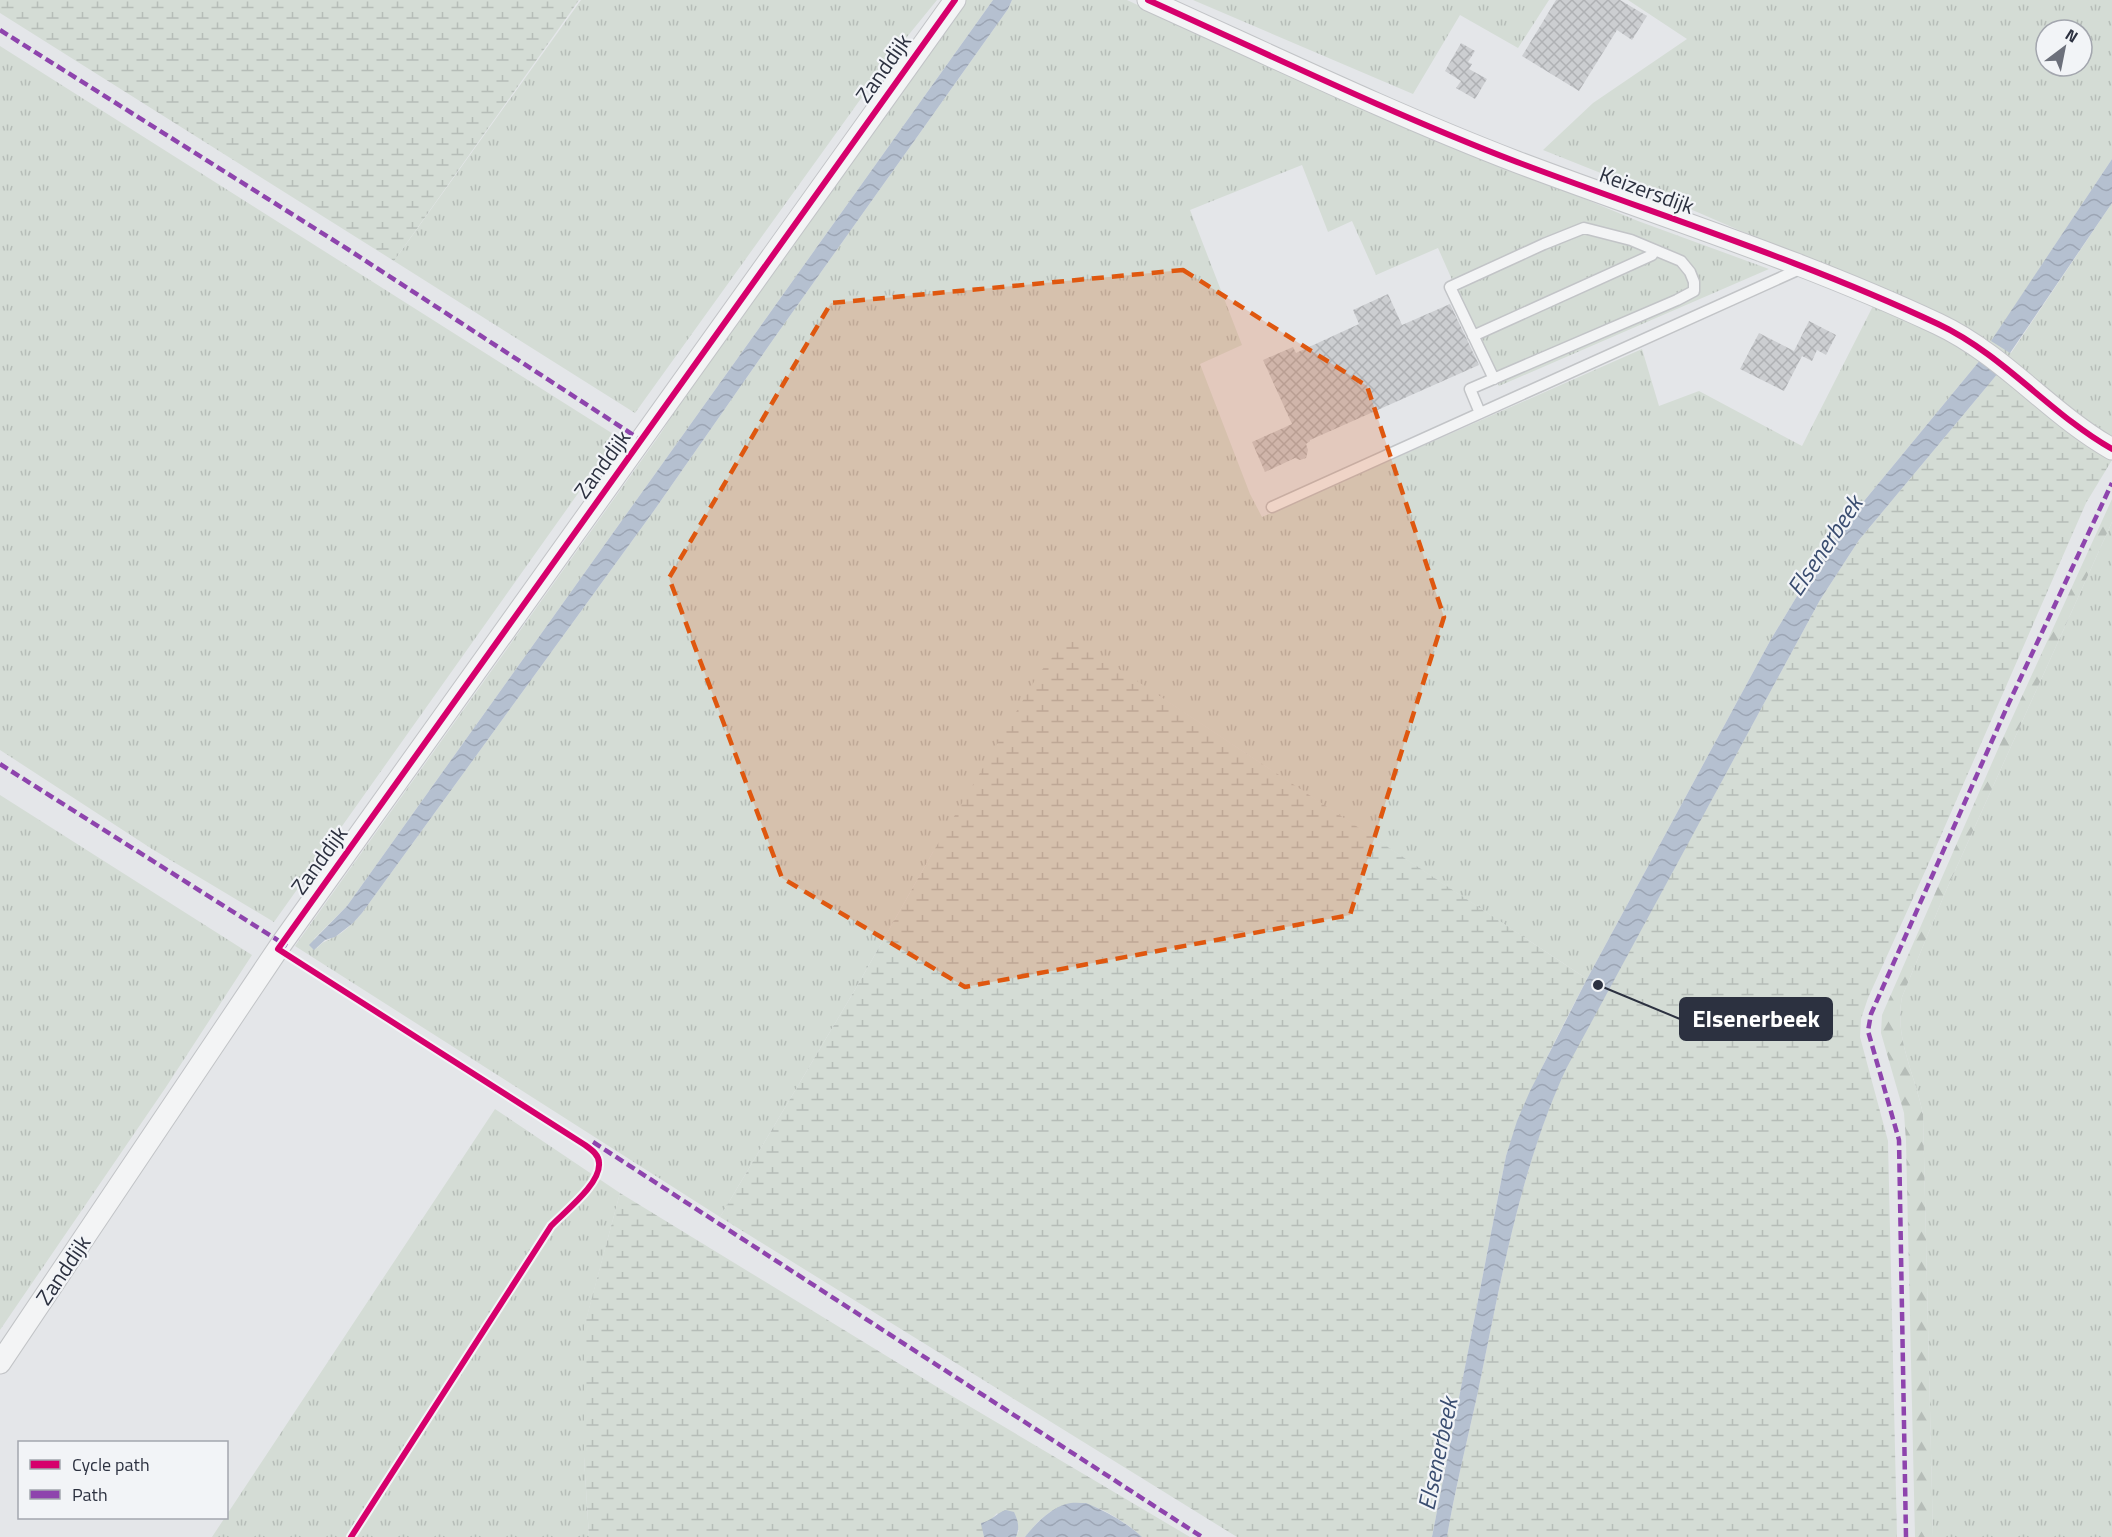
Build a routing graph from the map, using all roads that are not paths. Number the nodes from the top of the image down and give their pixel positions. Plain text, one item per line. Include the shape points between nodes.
1 (955, 0) edge
2 (1148, 0) edge
3 (1655, 250) junction
4 (1803, 267) junction
5 (1473, 336) junction
6 (1494, 379) junction
7 (1480, 413) junction
8 (2112, 449) edge
9 (1272, 507) dead end
10 (0, 1363) edge

1 - 10 street, Zanddijk via 282,943
2 - 4 street, Keizersdijk via 1515,161
3 - 5 lane via 1652,255
3 - 5 lane via 1584,228 1450,287
3 - 6 lane via 1681,261 1690,272 1694,291
4 - 7 lane
4 - 8 street, Keizersdijk via 1940,325 1975,345 2075,427
5 - 6 lane
6 - 7 lane via 1470,389
7 - 9 lane

